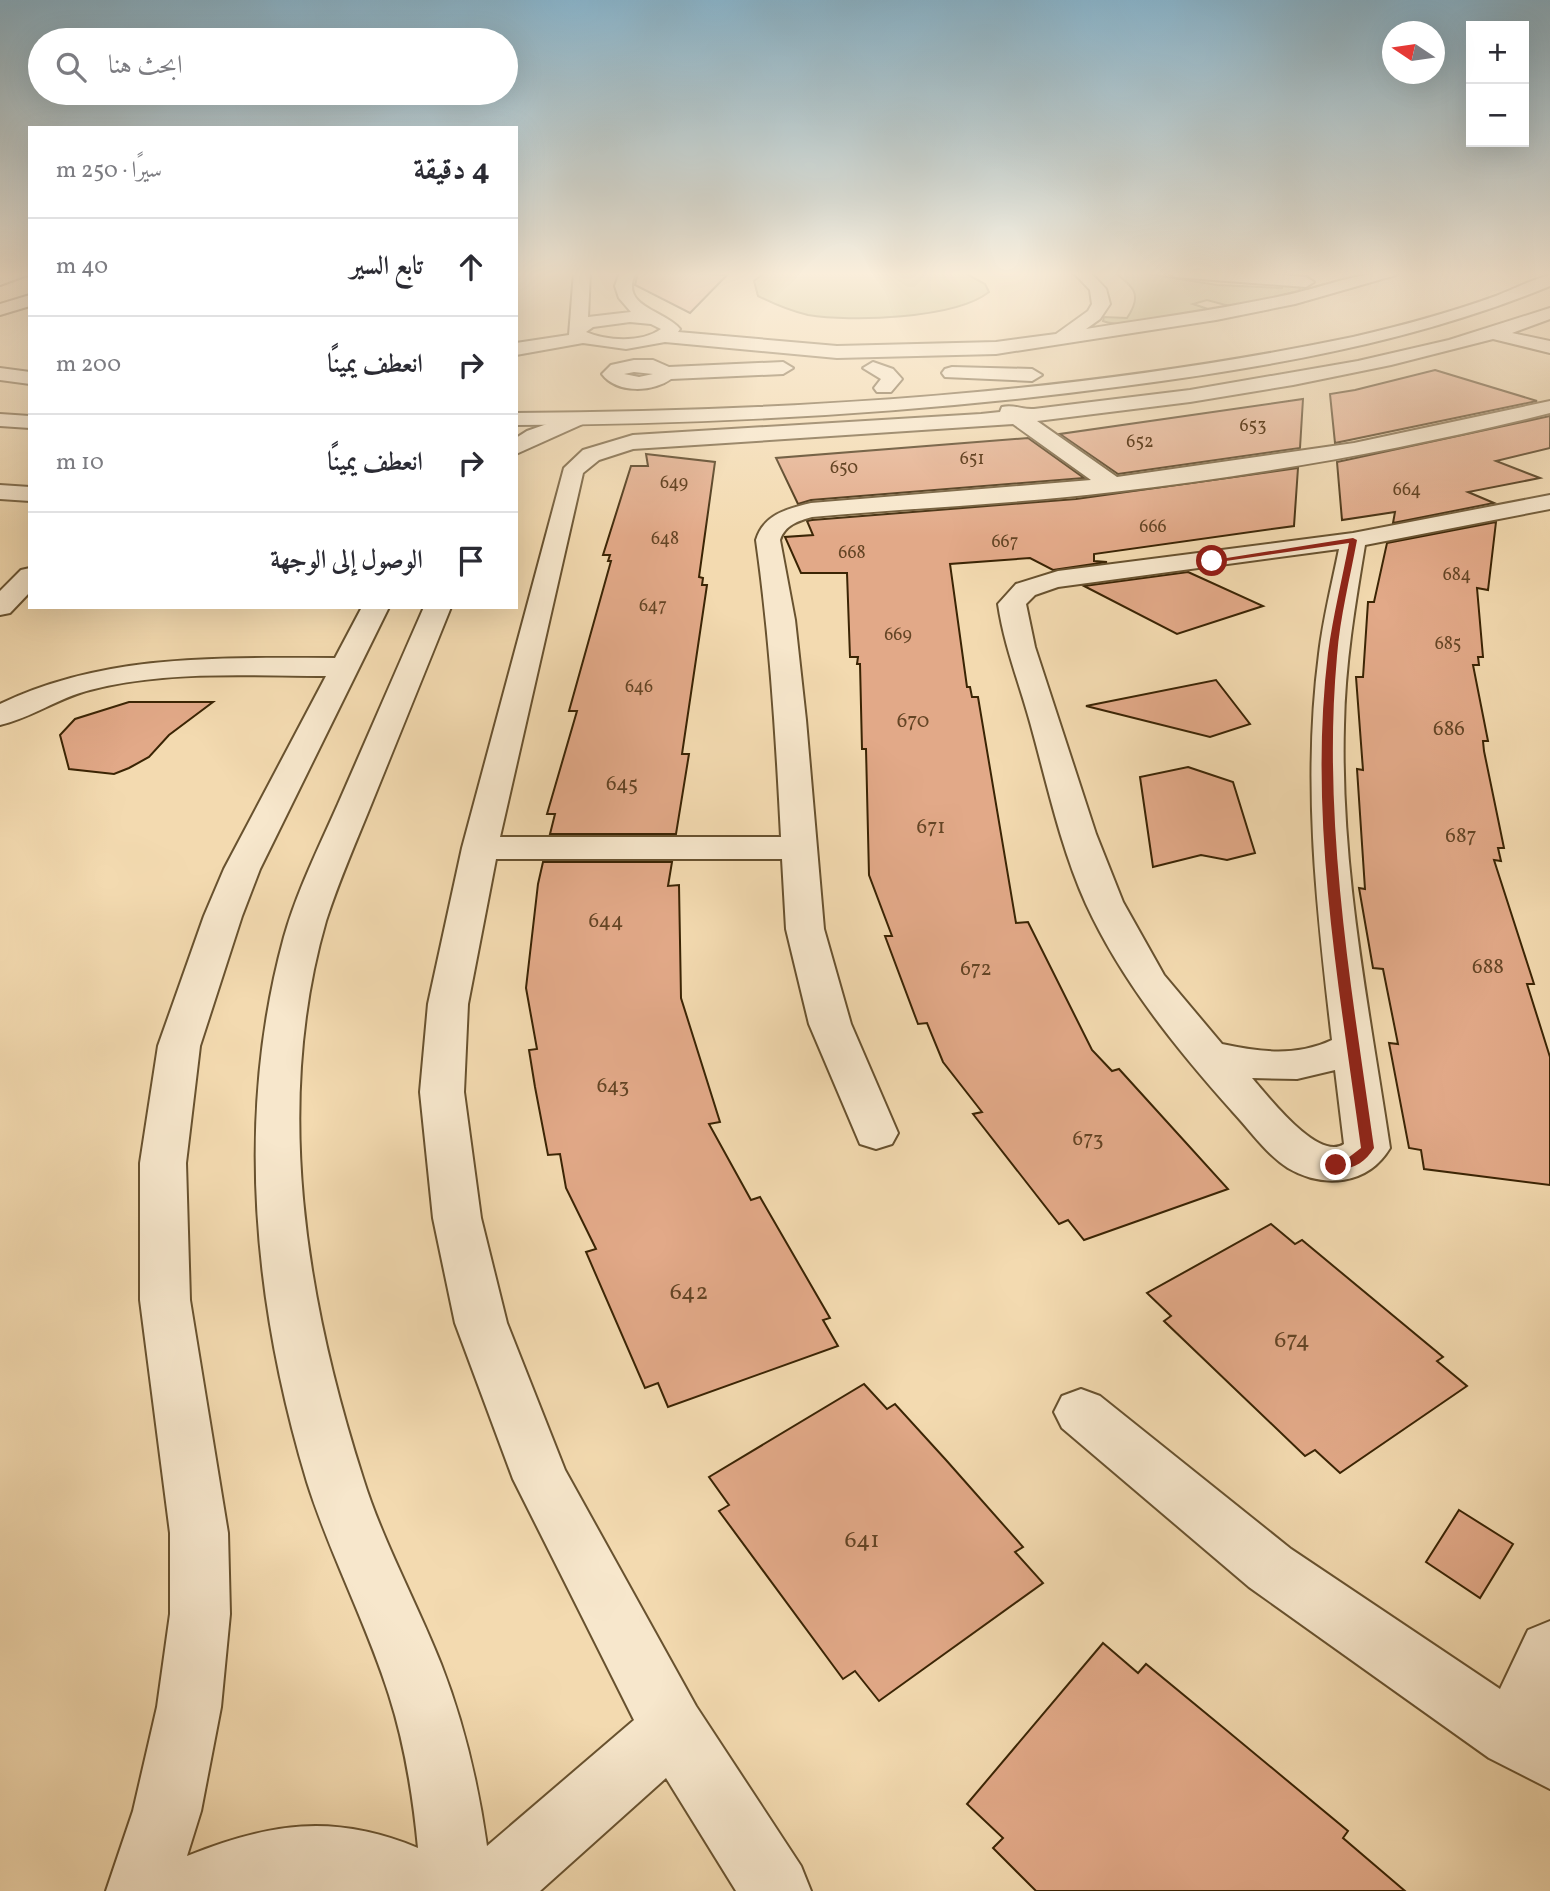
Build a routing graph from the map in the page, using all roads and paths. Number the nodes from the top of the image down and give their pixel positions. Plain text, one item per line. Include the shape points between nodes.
1 (614, 360) edge
2 (653, 360) edge
3 (1136, 360) edge
4 (1255, 360) edge
5 (1381, 360) edge
6 (873, 368) junction
7 (663, 370) junction
8 (912, 371) dead end
9 (938, 372) dead end
10 (0, 374) edge
11 (1032, 375) junction
12 (28, 378) edge
13 (884, 387) junction
14 (0, 391) edge
15 (28, 395) edge
16 (518, 402) edge
17 (1003, 407) junction
18 (1550, 407) edge
19 (518, 419) edge
20 (578, 419) junction
21 (0, 420) edge
22 (28, 422) edge
23 (518, 447) edge
24 (1113, 485) junction
25 (0, 492) edge
26 (28, 494) edge
27 (1550, 502) edge
28 (1353, 540) junction
29 (28, 578) edge
30 (0, 607) edge
31 (375, 609) edge
32 (437, 609) edge
33 (346, 667) junction
34 (0, 716) edge
35 (480, 848) junction
36 (798, 848) junction
37 (1352, 1047) junction
38 (1203, 1053) junction
39 (876, 1133) dead end
40 (1081, 1412) dead end
41 (1550, 1651) edge
42 (673, 1730) junction
43 (1531, 1745) edge
44 (141, 1891) edge
45 (188, 1891) edge
46 (427, 1891) edge
47 (457, 1891) edge
48 (488, 1891) edge
49 (776, 1891) edge

1 - 7 street via 612,374 631,382 656,380
2 - 7 street
3 - 11 street
4 - 17 street
5 - 17 street via 1242,388
6 - 7 street
6 - 8 street
6 - 13 street via 892,379
9 - 11 street
10 - 12 street
11 - 13 street
13 - 16 street
14 - 15 street
17 - 20 street
17 - 24 street
17 - 35 street via 890,428 659,439 610,447 578,463
18 - 24 street via 1363,448
19 - 20 street
20 - 23 street
21 - 22 street
24 - 36 street via 811,510 778,522 770,531 791,720
25 - 26 street
27 - 28 street
28 - 37 street via 1333,653 1328,726 1328,812
28 - 38 street via 1058,579 1026,588 1012,604 1083,846 1104,902 1160,999
29 - 30 street
31 - 33 street
32 - 47 street via 304,934 285,1017 276,1112 279,1219 298,1343 336,1484 430,1723 449,1814
33 - 34 street via 171,668 121,673 70,685
33 - 44 street via 242,869 179,1046 163,1163 165,1300 199,1533 200,1614 189,1707 167,1811
35 - 36 street
35 - 42 street via 448,1004 442,1092 457,1218 481,1323 541,1479
36 - 39 street via 805,929 830,1024
37 - 38 street via 1323,1061 1285,1067 1258,1066
37 - 38 street via 1367,1148 1362,1157 1336,1165 1319,1163 1292,1147
40 - 43 street via 1270,1568
41 - 43 street
42 - 48 street
42 - 49 street
45 - 46 street via 249,1868 308,1859 364,1864

